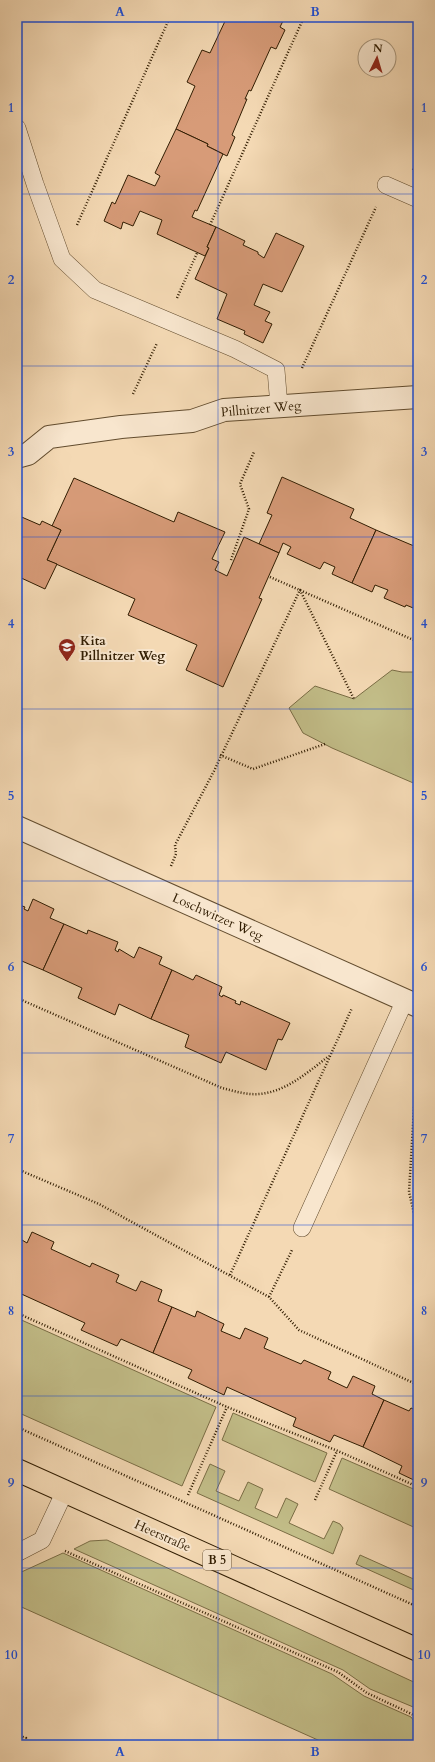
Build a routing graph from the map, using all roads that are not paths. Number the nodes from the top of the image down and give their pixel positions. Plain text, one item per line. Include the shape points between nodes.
1 (17, 128) edge
2 (386, 185) road end
3 (418, 199) edge
4 (418, 397) edge
5 (278, 406) junction
6 (17, 457) edge
7 (17, 827) edge
8 (412, 1003) edge
9 (302, 1228) road end
10 (17, 1470) edge
11 (65, 1491) junction
12 (17, 1553) edge
13 (418, 1650) edge

1 - 5 lane via 62,259 95,290 235,349 276,370
2 - 3 lane
4 - 5 street, Pillnitzer Weg
5 - 6 street, Pillnitzer Weg via 224,410 192,421 48,437 28,454
7 - 8 street, Loschwitzer Weg
8 - 9 lane
10 - 11 main road, Heerstraße / B 5
11 - 12 lane via 42,1540
11 - 13 main road, Heerstraße / B 5

